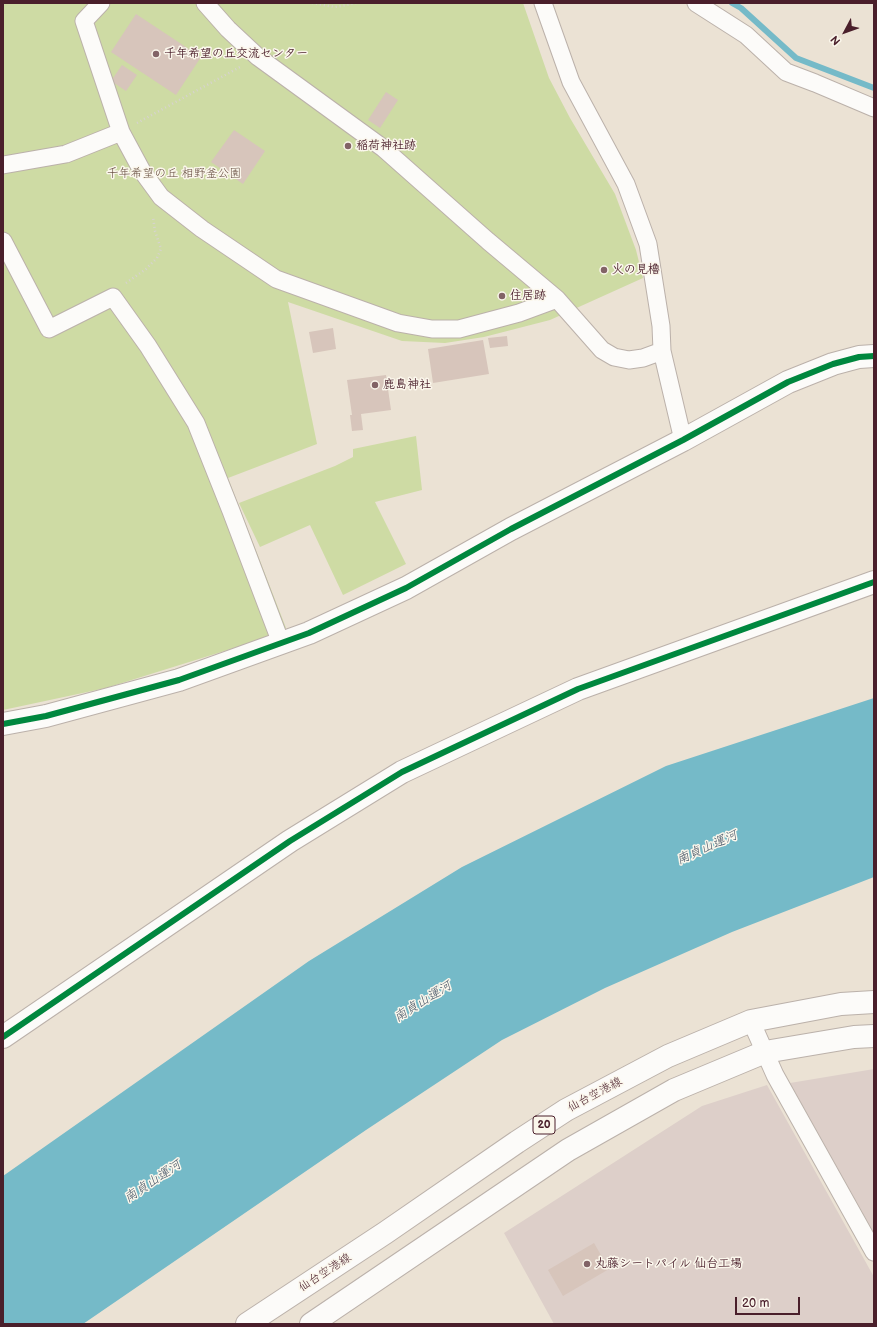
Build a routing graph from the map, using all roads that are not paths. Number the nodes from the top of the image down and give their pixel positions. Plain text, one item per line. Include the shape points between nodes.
1 (101, 3) edge
2 (205, 3) edge
3 (543, 3) edge
4 (696, 3) edge
5 (874, 108) edge
6 (121, 132) junction
7 (3, 165) edge
8 (3, 241) edge
9 (557, 299) junction
10 (662, 351) junction
11 (874, 356) edge
12 (683, 440) junction
13 (874, 582) edge
14 (281, 643) junction
15 (3, 724) edge
16 (874, 1002) edge
17 (751, 1021) junction
18 (874, 1036) edge
19 (3, 1037) edge
20 (765, 1052) junction
21 (874, 1252) edge
22 (247, 1324) edge
23 (311, 1324) edge

1 - 6 street via 84,20
2 - 9 street via 258,57 384,148
3 - 10 street via 571,82 626,184 648,244 661,326
4 - 5 street via 746,35 786,72
6 - 7 street via 66,154
6 - 9 street via 142,171 161,197 202,229 276,279 398,323 432,329 459,329 519,313
8 - 14 street via 49,329 113,297 148,346 196,423
9 - 10 street via 602,350 614,357 629,360
10 - 12 street
11 - 12 street via 859,356 788,382
12 - 14 street via 511,529 406,588 309,633
13 - 19 street via 578,689 402,772 290,841
14 - 15 street via 179,680 46,716
16 - 17 street, 仙台空港線 / 20 via 841,1004
17 - 20 street
17 - 22 street, 仙台空港線 / 20 via 668,1056 566,1110
18 - 20 street
20 - 21 street via 775,1075
20 - 23 street via 674,1090 568,1150

